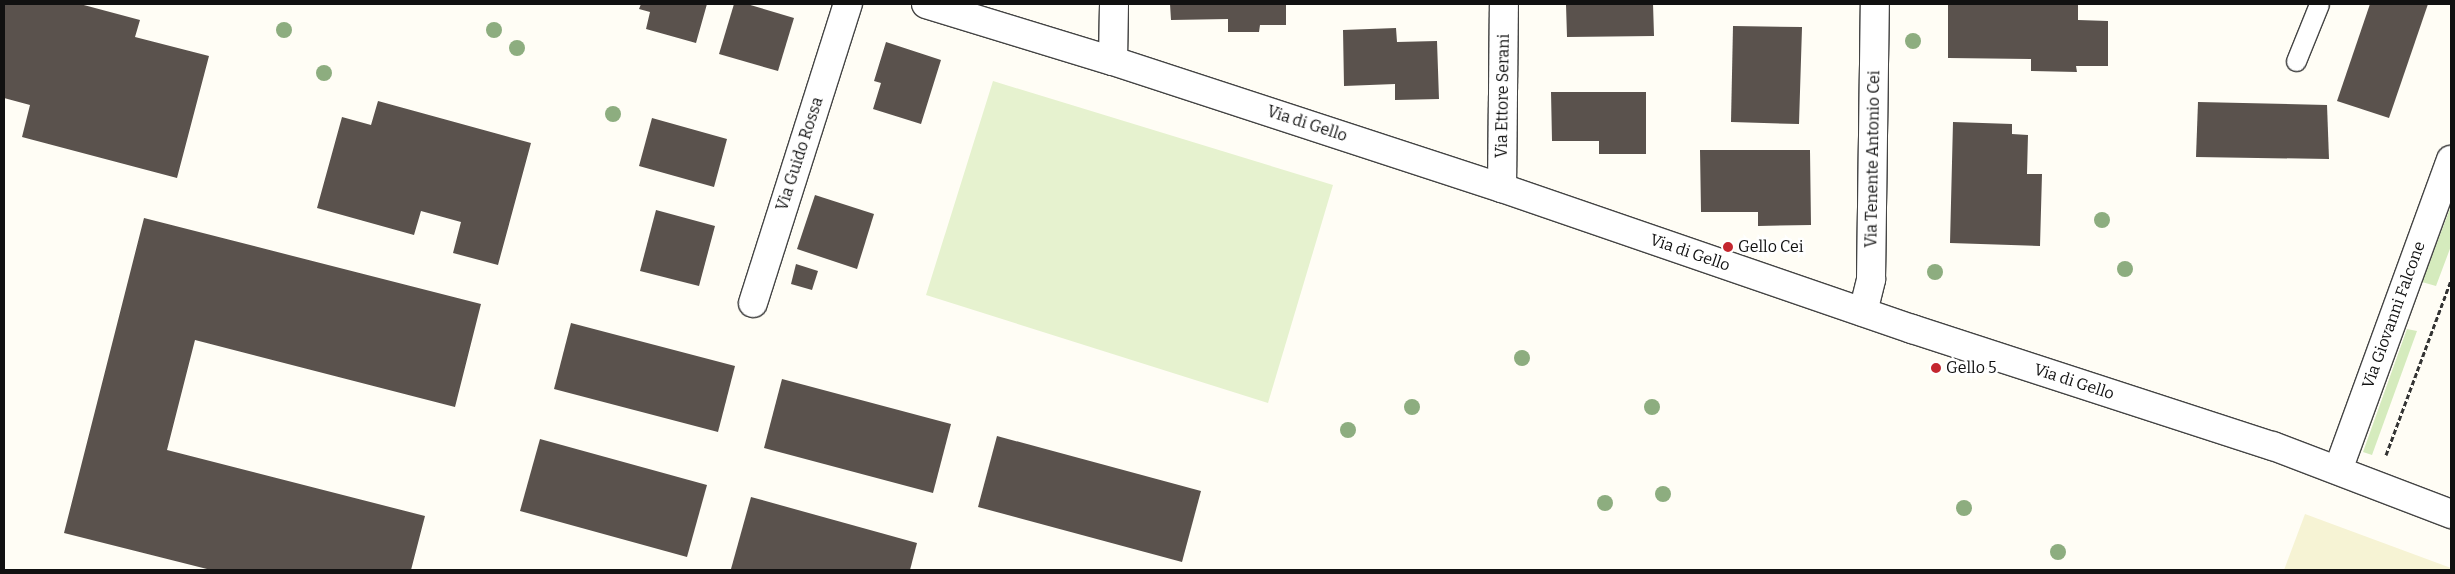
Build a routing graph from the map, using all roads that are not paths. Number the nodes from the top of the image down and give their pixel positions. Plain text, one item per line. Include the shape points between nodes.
1 (848, 4) edge
2 (926, 4) edge
3 (1114, 4) edge
4 (1504, 4) edge
5 (1875, 4) edge
6 (2319, 4) edge
7 (1113, 61) junction
8 (2296, 61) dead end
9 (2451, 160) edge
10 (1502, 188) junction
11 (753, 303) dead end
12 (1863, 312) junction
13 (2338, 470) junction
14 (2451, 514) edge

1 - 11 street, Via Guido Rossa
2 - 7 street, Via di Gello
3 - 7 street
4 - 10 street, Via Ettore Serani
5 - 12 street, Via Tenente Antonio Cei via 1871,279
6 - 8 lane
7 - 10 street, Via di Gello
9 - 13 street, Via Giovanni Falcone
10 - 12 street, Via di Gello
12 - 13 street, Via di Gello
13 - 14 street, Via di Gello

